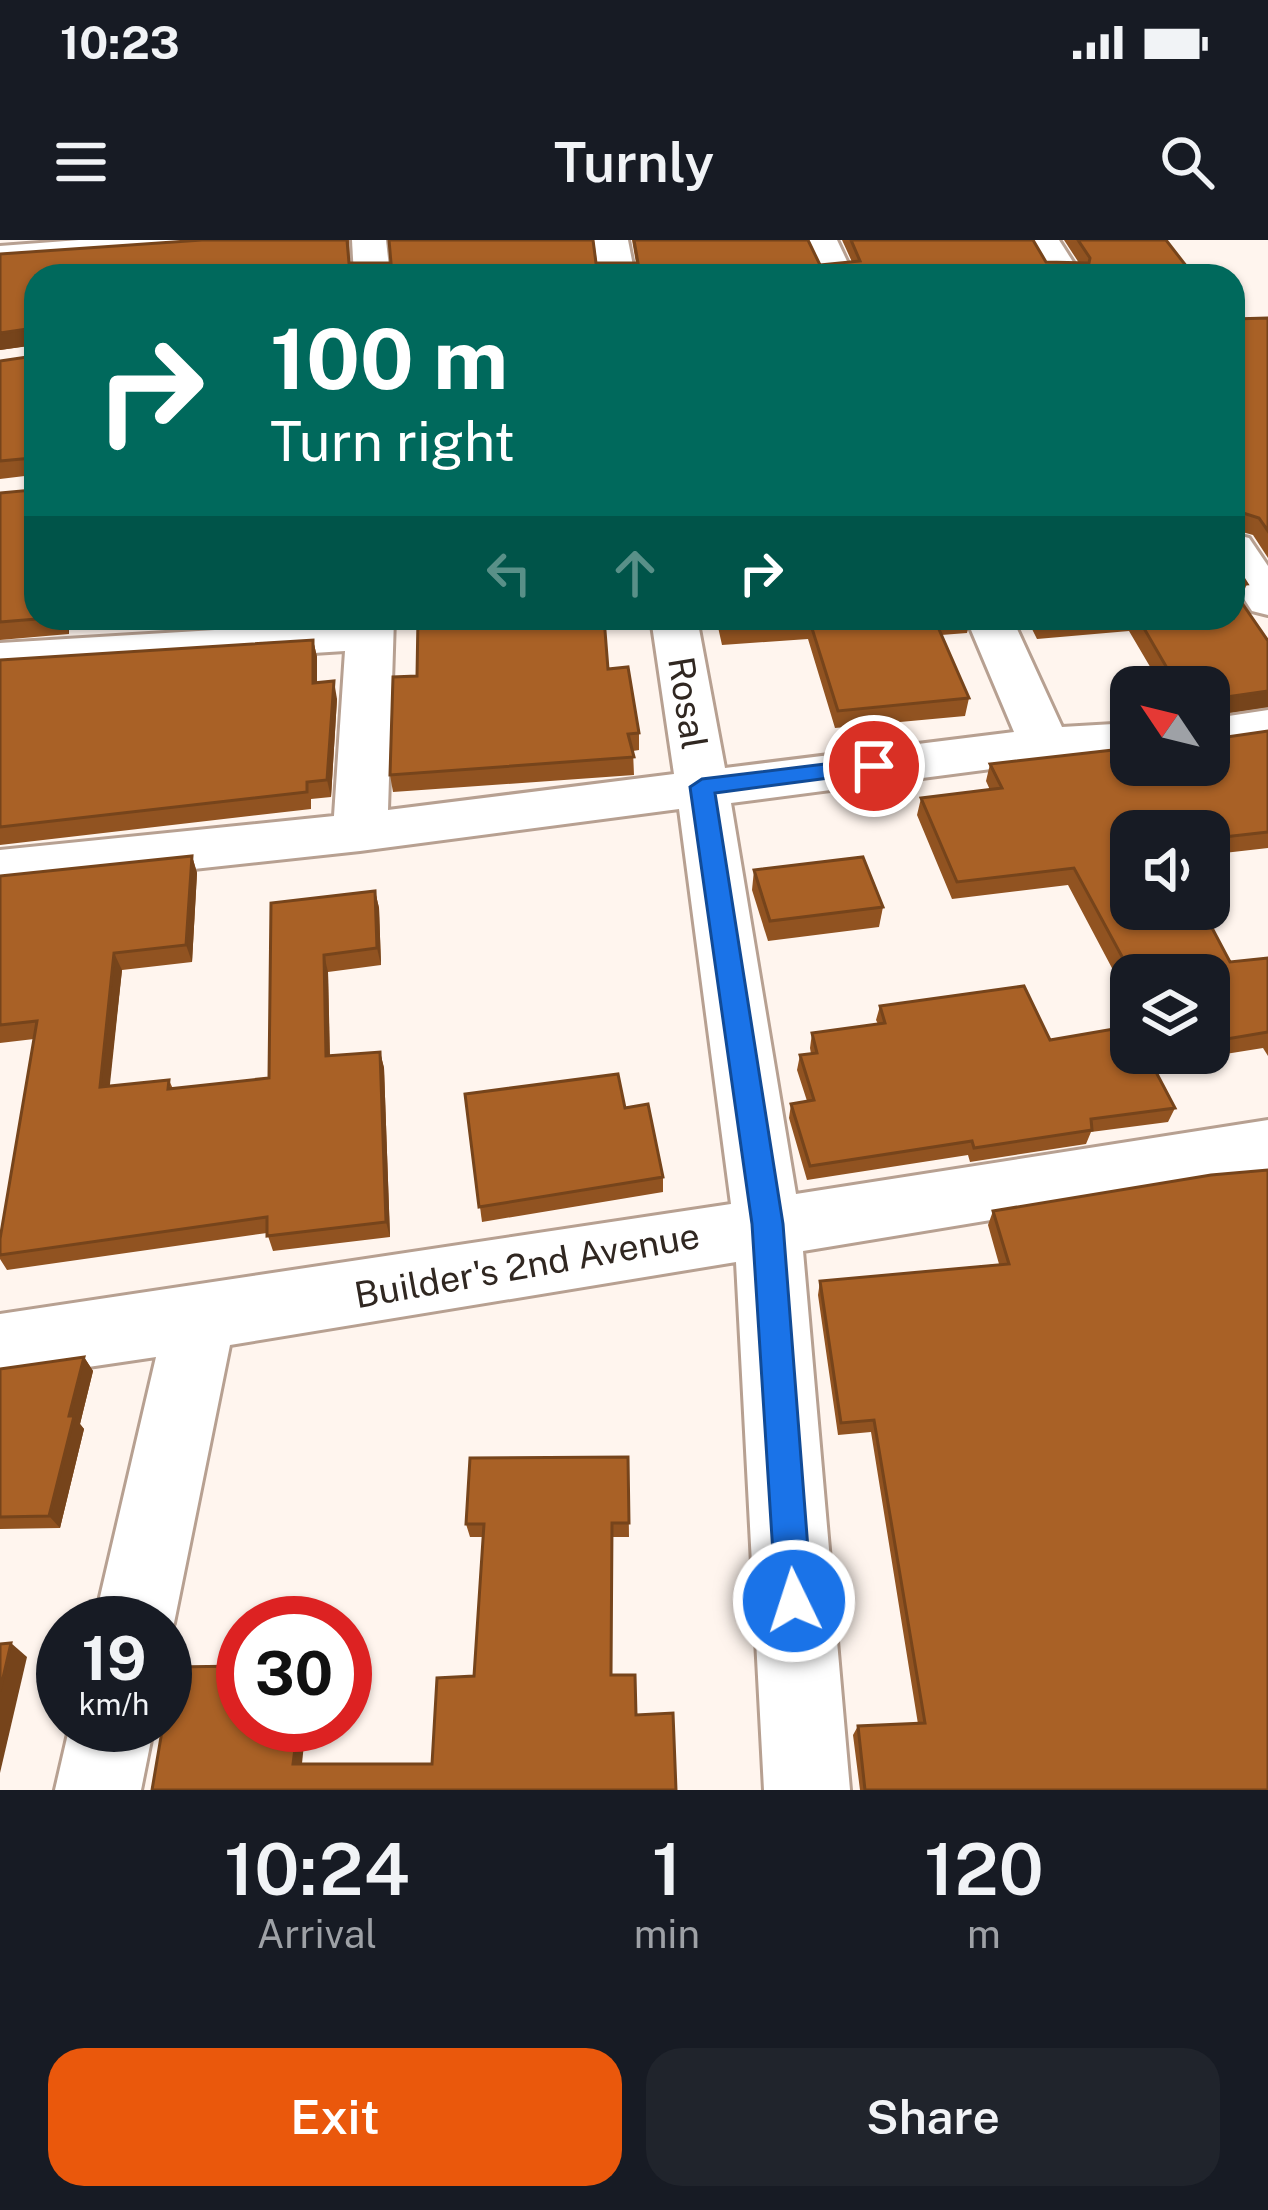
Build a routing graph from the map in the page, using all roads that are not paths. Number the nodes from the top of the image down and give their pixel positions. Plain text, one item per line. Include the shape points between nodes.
1 (222, 240) edge
2 (170, 241) edge
3 (0, 255) edge
4 (1245, 566) edge
5 (1268, 601) edge
6 (335, 630) edge
7 (371, 630) edge
8 (676, 630) edge
9 (994, 630) edge
10 (0, 658) edge
11 (1268, 727) edge
12 (1230, 735) edge
13 (1110, 741) edge
14 (1045, 745) junction
15 (702, 787) junction
16 (359, 832) junction
17 (0, 870) edge
18 (1268, 1147) edge
19 (767, 1224) junction
20 (200, 1319) junction
21 (0, 1347) edge
22 (140, 1596) edge
23 (106, 1752) edge
24 (98, 1790) edge
25 (807, 1790) edge

1 - 2 street
2 - 3 street
4 - 5 street
6 - 10 street
7 - 16 street
8 - 15 street, Rosal
9 - 14 street
11 - 12 street
13 - 14 street
14 - 15 street
15 - 16 street
15 - 19 street, Rosal
16 - 17 street
18 - 19 street, Builder's 2nd Avenue
19 - 20 street, Builder's 2nd Avenue
19 - 25 street, Rosal
20 - 21 street, Builder's 2nd Avenue
20 - 22 street
23 - 24 street

